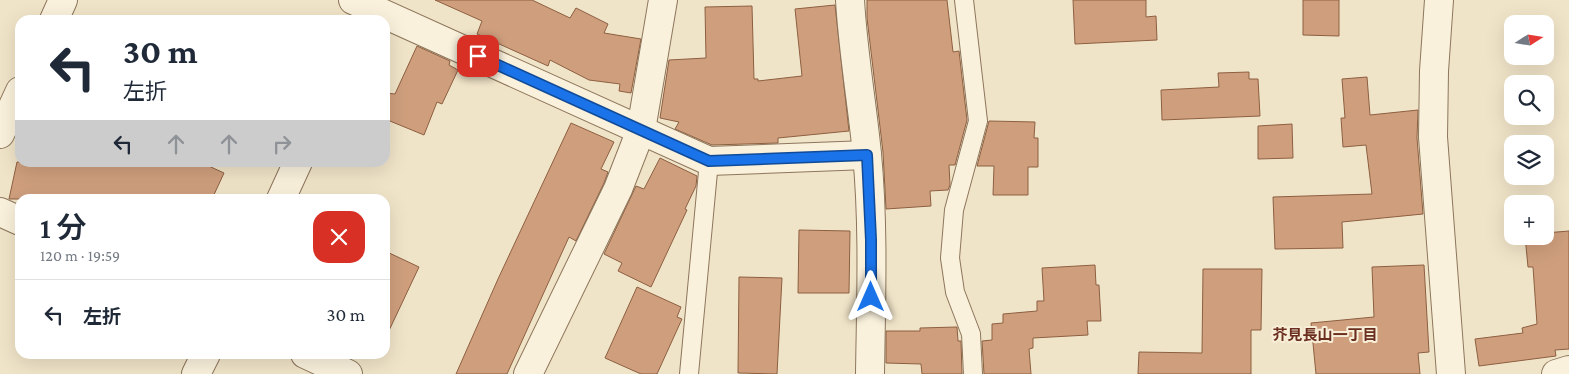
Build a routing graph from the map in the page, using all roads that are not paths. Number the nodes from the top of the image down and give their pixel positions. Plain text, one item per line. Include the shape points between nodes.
1 (63, 0) edge
2 (663, 0) edge
3 (850, 0) edge
4 (964, 0) edge
5 (1439, 0) edge
6 (375, 9) edge
7 (56, 15) edge
8 (388, 15) edge
9 (390, 16) edge
10 (15, 102) edge
11 (641, 130) junction
12 (0, 134) edge
13 (867, 155) junction
14 (709, 161) junction
15 (296, 167) edge
16 (282, 194) edge
17 (0, 212) edge
18 (15, 220) edge
19 (204, 359) edge
20 (316, 359) edge
21 (1569, 370) edge
22 (196, 374) edge
23 (348, 374) edge
24 (528, 374) edge
25 (689, 374) edge
26 (870, 374) edge
27 (973, 374) edge
28 (1451, 374) edge
29 (1556, 374) edge

1 - 7 street
2 - 11 street
3 - 13 street
4 - 27 lane via 978,120 954,210 950,258 955,292 971,334
5 - 28 street via 1433,137
6 - 8 street
9 - 11 street
10 - 12 street
11 - 14 street
11 - 24 street via 618,189
13 - 14 street
13 - 26 street via 871,240
14 - 25 lane
15 - 16 street
17 - 18 street
19 - 22 street
20 - 23 street
21 - 29 street

